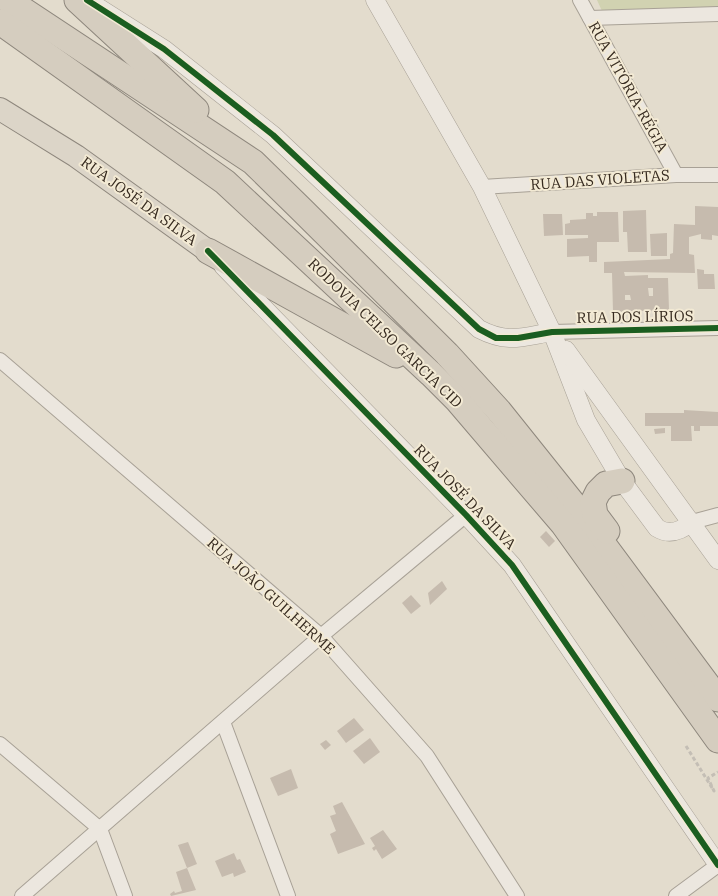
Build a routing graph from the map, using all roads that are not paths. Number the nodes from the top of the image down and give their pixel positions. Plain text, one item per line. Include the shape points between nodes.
1 (8, 0) edge
2 (77, 0) edge
3 (87, 0) edge
4 (375, 0) edge
5 (580, 0) edge
6 (718, 14) edge
7 (590, 18) junction
8 (0, 22) edge
9 (0, 109) edge
10 (253, 162) junction
11 (676, 175) junction
12 (718, 175) edge
13 (482, 187) junction
14 (208, 251) junction
15 (718, 328) edge
16 (552, 332) junction
17 (0, 360) edge
18 (430, 374) junction
19 (622, 481) junction
20 (466, 515) junction
21 (718, 515) edge
22 (692, 522) junction
23 (718, 560) edge
24 (321, 636) junction
25 (718, 698) edge
26 (223, 722) junction
27 (718, 740) edge
28 (0, 744) edge
29 (100, 829) junction
30 (718, 865) edge
31 (22, 896) edge
32 (125, 896) edge
33 (288, 896) edge
34 (517, 896) edge
35 (676, 896) edge

1 - 10 highway, RODOVIA CELSO GARCIA CID
2 - 10 highway
3 - 16 street via 164,49 273,135 479,329 496,338
4 - 13 street
5 - 7 street, RUA VITÓRIA-RÉGIA
6 - 7 street
7 - 11 street, RUA VITÓRIA-RÉGIA
8 - 18 highway, RODOVIA CELSO GARCIA CID via 225,182
9 - 14 highway, RUA JOSÉ DA SILVA via 76,156
10 - 25 highway, RODOVIA CELSO GARCIA CID via 447,354 499,411 575,506
11 - 12 street, RUA DAS VIOLETAS
11 - 13 street, RUA DAS VIOLETAS
13 - 16 street
14 - 18 highway
14 - 20 street, RUA JOSÉ DA SILVA
15 - 16 street, RUA DOS LÍRIOS
16 - 19 street via 586,420
16 - 22 street
17 - 24 street, RUA JOÃO GUILHERME
18 - 27 highway, RODOVIA CELSO GARCIA CID via 457,400 563,524
19 - 22 street via 657,528 665,533 676,532
19 - 25 highway via 606,484 598,492 593,502 595,515 683,632
20 - 24 street
20 - 30 street, RUA JOSÉ DA SILVA via 512,565
21 - 22 street
22 - 23 street
24 - 26 street
24 - 34 street, RUA JOÃO GUILHERME via 427,756
26 - 29 street
26 - 33 street
28 - 29 street
29 - 31 street
29 - 32 street
30 - 35 street

